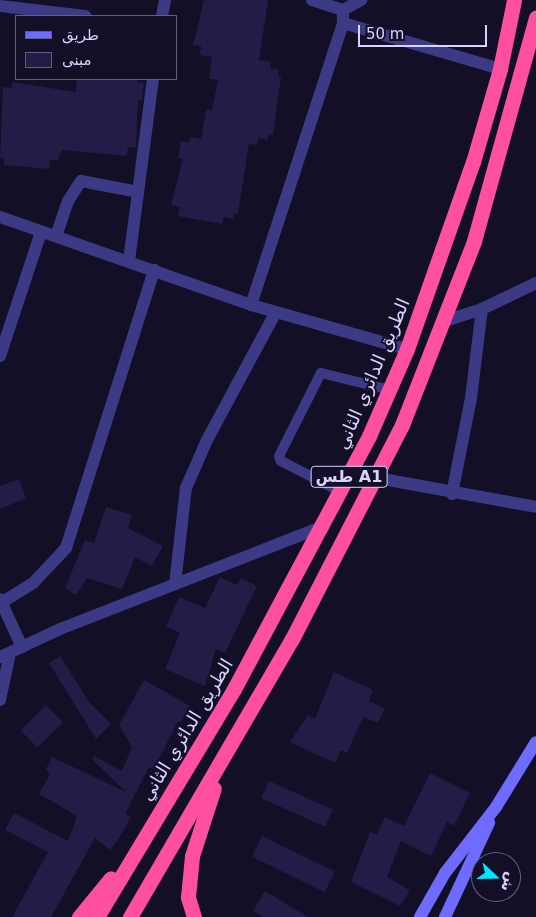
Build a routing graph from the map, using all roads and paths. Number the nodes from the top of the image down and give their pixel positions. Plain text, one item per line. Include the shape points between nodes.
1 (165, 0) edge
2 (312, 0) edge
3 (361, 0) edge
4 (514, 0) edge
5 (0, 6) edge
6 (76, 15) edge
7 (162, 15) edge
8 (343, 16) junction
9 (536, 18) edge
10 (500, 70) junction
11 (153, 80) edge
12 (138, 192) junction
13 (0, 217) edge
14 (41, 232) junction
15 (56, 236) junction
16 (129, 262) junction
17 (154, 270) junction
18 (536, 283) edge
19 (251, 305) junction
20 (482, 309) junction
21 (276, 312) junction
22 (445, 321) junction
23 (407, 349) junction
24 (0, 356) edge
25 (390, 390) junction
26 (377, 478) junction
27 (341, 492) junction
28 (452, 494) junction
29 (536, 507) edge
30 (324, 525) junction
31 (175, 584) junction
32 (1, 601) edge
33 (11, 652) edge
34 (0, 700) edge
35 (536, 742) edge
36 (232, 743) junction
37 (496, 807) junction
38 (141, 842) junction
39 (79, 917) edge
40 (97, 917) edge
41 (130, 917) edge
42 (194, 917) edge
43 (420, 917) edge
44 (445, 917) edge

1 - 7 street
2 - 8 street
3 - 8 street
4 - 10 highway, الطريق الدائري الثاني / طس A1
5 - 6 street
8 - 10 street
8 - 19 street
9 - 22 highway, طس A1 via 474,241
10 - 23 highway, الطريق الدائري الثاني / طس A1 via 473,162
11 - 12 street
12 - 15 street via 81,181 68,201
12 - 16 street
13 - 14 street
14 - 15 street
14 - 24 street
15 - 16 street
16 - 17 street
17 - 19 street
17 - 32 street via 66,548 34,582
18 - 20 street
19 - 21 street
20 - 22 street
20 - 28 street via 471,398
21 - 23 street
21 - 31 street via 186,488
22 - 26 highway, طس A1
23 - 25 highway, الطريق الدائري الثاني / طس A1
25 - 27 highway, الطريق الدائري الثاني / طس A1
25 - 27 lane via 321,373 279,456 281,461
26 - 28 street
26 - 36 highway, طس A1
27 - 30 highway, الطريق الدائري الثاني / طس A1
28 - 29 street
30 - 31 street
30 - 38 highway, الطريق الدائري الثاني / طس A1 via 234,689
31 - 33 street
32 - 33 street
33 - 34 street
35 - 37 main road
36 - 41 highway, طس A1
36 - 42 highway via 192,856 188,897
37 - 43 main road via 445,873
37 - 44 main road
38 - 39 highway
38 - 40 highway, الطريق الدائري الثاني / طس A1

